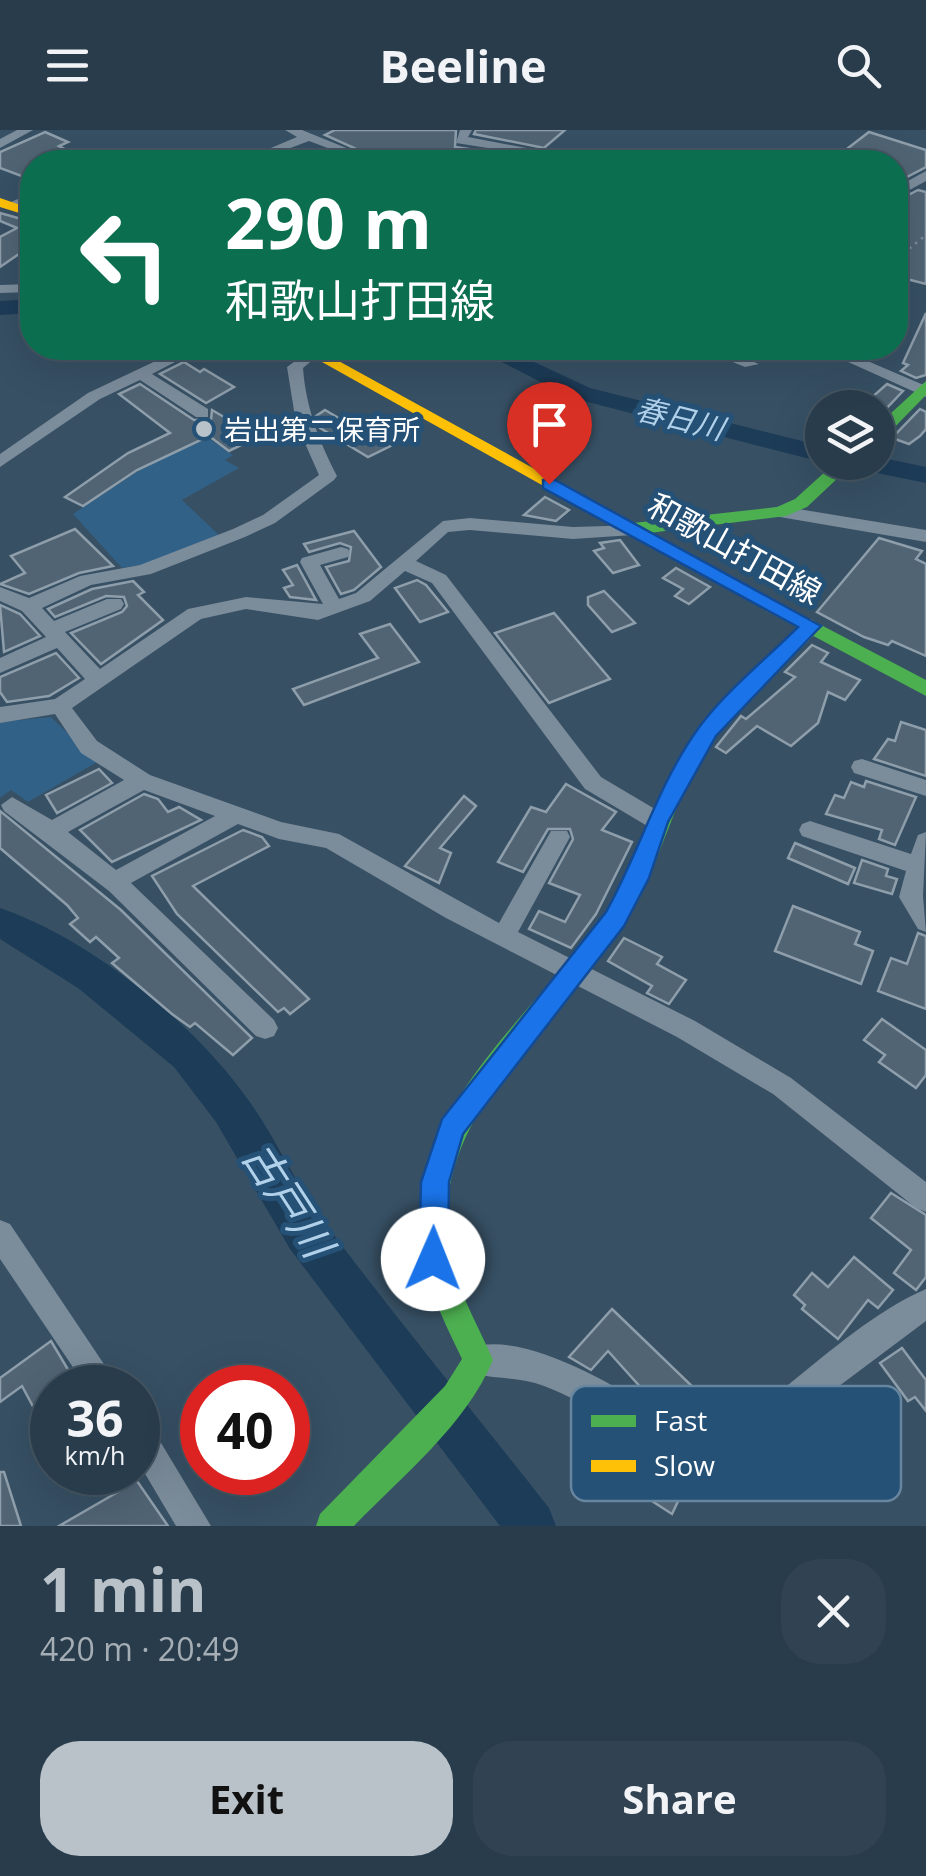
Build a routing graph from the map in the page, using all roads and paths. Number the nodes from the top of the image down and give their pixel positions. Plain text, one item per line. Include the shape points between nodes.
1 (26, 130) edge
2 (291, 130) edge
3 (466, 130) edge
4 (308, 137) junction
5 (0, 144) edge
6 (274, 150) edge
7 (343, 150) edge
8 (526, 150) edge
9 (168, 360) edge
10 (300, 360) edge
11 (328, 360) edge
12 (740, 360) edge
13 (853, 360) edge
14 (751, 364) dead end
15 (140, 373) junction
16 (924, 390) edge
17 (202, 413) dead end
18 (895, 417) edge
19 (0, 462) edge
20 (829, 480) edge
21 (780, 512) junction
22 (633, 528) junction
23 (926, 536) edge
24 (341, 552) dead end
25 (406, 564) junction
26 (16, 600) edge
27 (114, 604) dead end
28 (334, 607) junction
29 (0, 613) edge
30 (811, 626) junction
31 (57, 633) junction
32 (0, 666) edge
33 (98, 681) junction
34 (926, 689) edge
35 (60, 706) junction
36 (0, 715) edge
37 (862, 768) dead end
38 (142, 781) junction
39 (926, 788) edge
40 (12, 805) dead end
41 (235, 815) junction
42 (657, 821) junction
43 (52, 830) junction
44 (810, 830) dead end
45 (559, 837) dead end
46 (926, 841) edge
47 (919, 866) junction
48 (112, 882) junction
49 (926, 922) edge
50 (505, 934) junction
51 (578, 971) junction
52 (265, 1028) dead end
53 (926, 1199) edge
54 (0, 1234) edge
55 (926, 1304) edge
56 (478, 1360) junction
57 (89, 1365) edge
58 (572, 1386) edge
59 (812, 1386) edge
60 (160, 1470) edge
61 (195, 1526) edge
62 (332, 1526) edge

1 - 5 street
2 - 4 street
3 - 8 street via 460,140
4 - 6 street
4 - 7 street
9 - 15 street
10 - 26 street via 296,402 328,476 240,534 144,570
11 - 22 street, 和歌山打田線
12 - 14 street
13 - 16 street
15 - 17 street
15 - 19 street via 94,396
16 - 18 street
20 - 21 street
21 - 22 street
21 - 23 street
22 - 25 street via 573,533 443,527
22 - 30 street, 和歌山打田線
24 - 28 street via 308,562
25 - 28 street via 363,598
25 - 42 street via 439,579 594,783
26 - 29 street
26 - 31 street
27 - 31 street
28 - 33 street via 291,612 246,602 195,614
30 - 34 street, 和歌山打田線
30 - 42 street via 708,731
31 - 32 street
31 - 33 street
33 - 35 street
35 - 36 street
35 - 38 street via 88,747
37 - 39 street
38 - 41 street
38 - 43 street
40 - 43 street
41 - 48 street
41 - 50 street via 332,840 454,912
42 - 51 street via 630,892
43 - 48 street
44 - 47 street
45 - 50 street
46 - 47 street
47 - 49 street via 911,897
48 - 52 street
50 - 51 street
51 - 53 street via 782,1086
51 - 56 street via 451,1128 435,1182 433,1259
54 - 57 street
55 - 59 street
56 - 58 street via 498,1357
56 - 62 street via 456,1397
60 - 61 street

